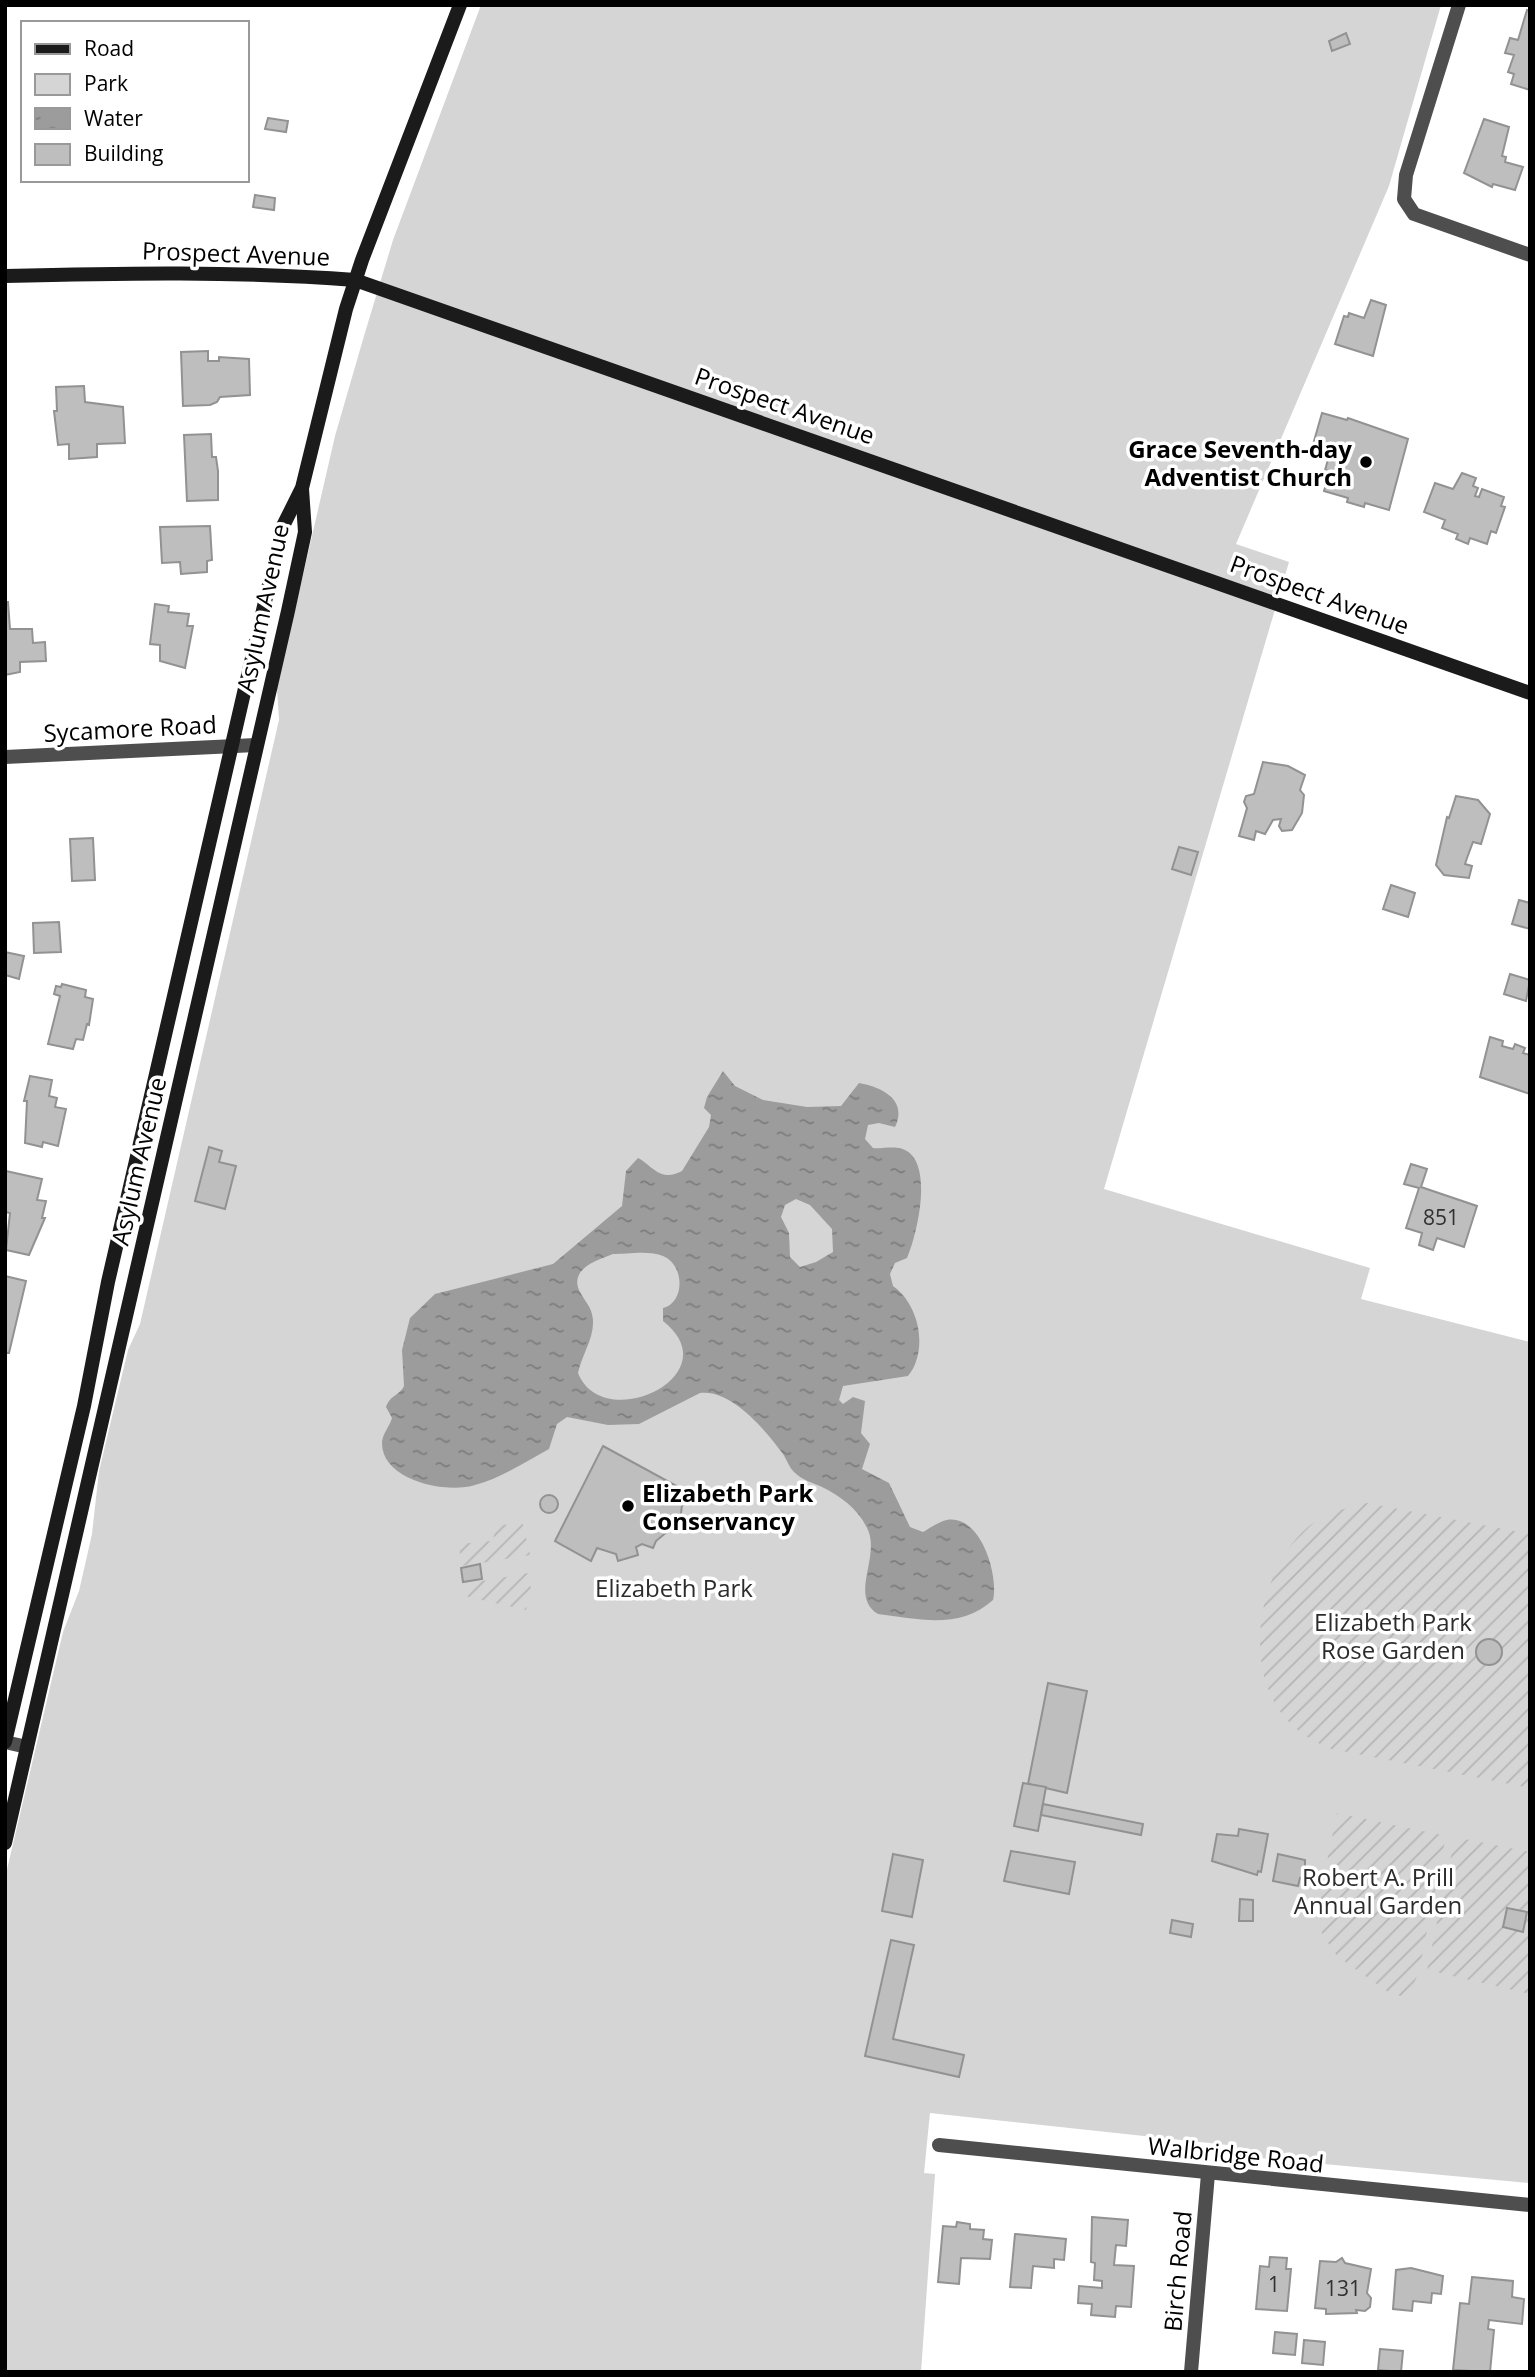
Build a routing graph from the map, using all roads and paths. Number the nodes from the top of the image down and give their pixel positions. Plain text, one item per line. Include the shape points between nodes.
1 (460, 5) edge
2 (1459, 5) edge
3 (1530, 255) edge
4 (5, 276) edge
5 (355, 280) junction
6 (302, 488) junction
7 (1530, 693) edge
8 (256, 745) junction
9 (232, 747) junction
10 (5, 757) edge
11 (5, 1742) edge
12 (27, 1747) junction
13 (5, 1843) edge
14 (939, 2145) dead end
15 (1208, 2174) junction
16 (1530, 2205) edge
17 (1191, 2372) edge

1 - 5 main road, Asylum Avenue
2 - 3 street via 1406,175 1404,199 1414,214
4 - 5 main road, Prospect Avenue via 145,272
5 - 6 main road, Asylum Avenue
5 - 7 main road, Prospect Avenue
6 - 8 main road, Asylum Avenue via 305,532
6 - 9 main road, Asylum Avenue via 282,528
8 - 9 street, Sycamore Road
8 - 12 main road, Asylum Avenue
9 - 10 street, Sycamore Road
9 - 11 main road, Asylum Avenue
11 - 12 street
12 - 13 main road, Asylum Avenue
14 - 15 street, Walbridge Road
15 - 16 street, Walbridge Road
15 - 17 street, Birch Road

